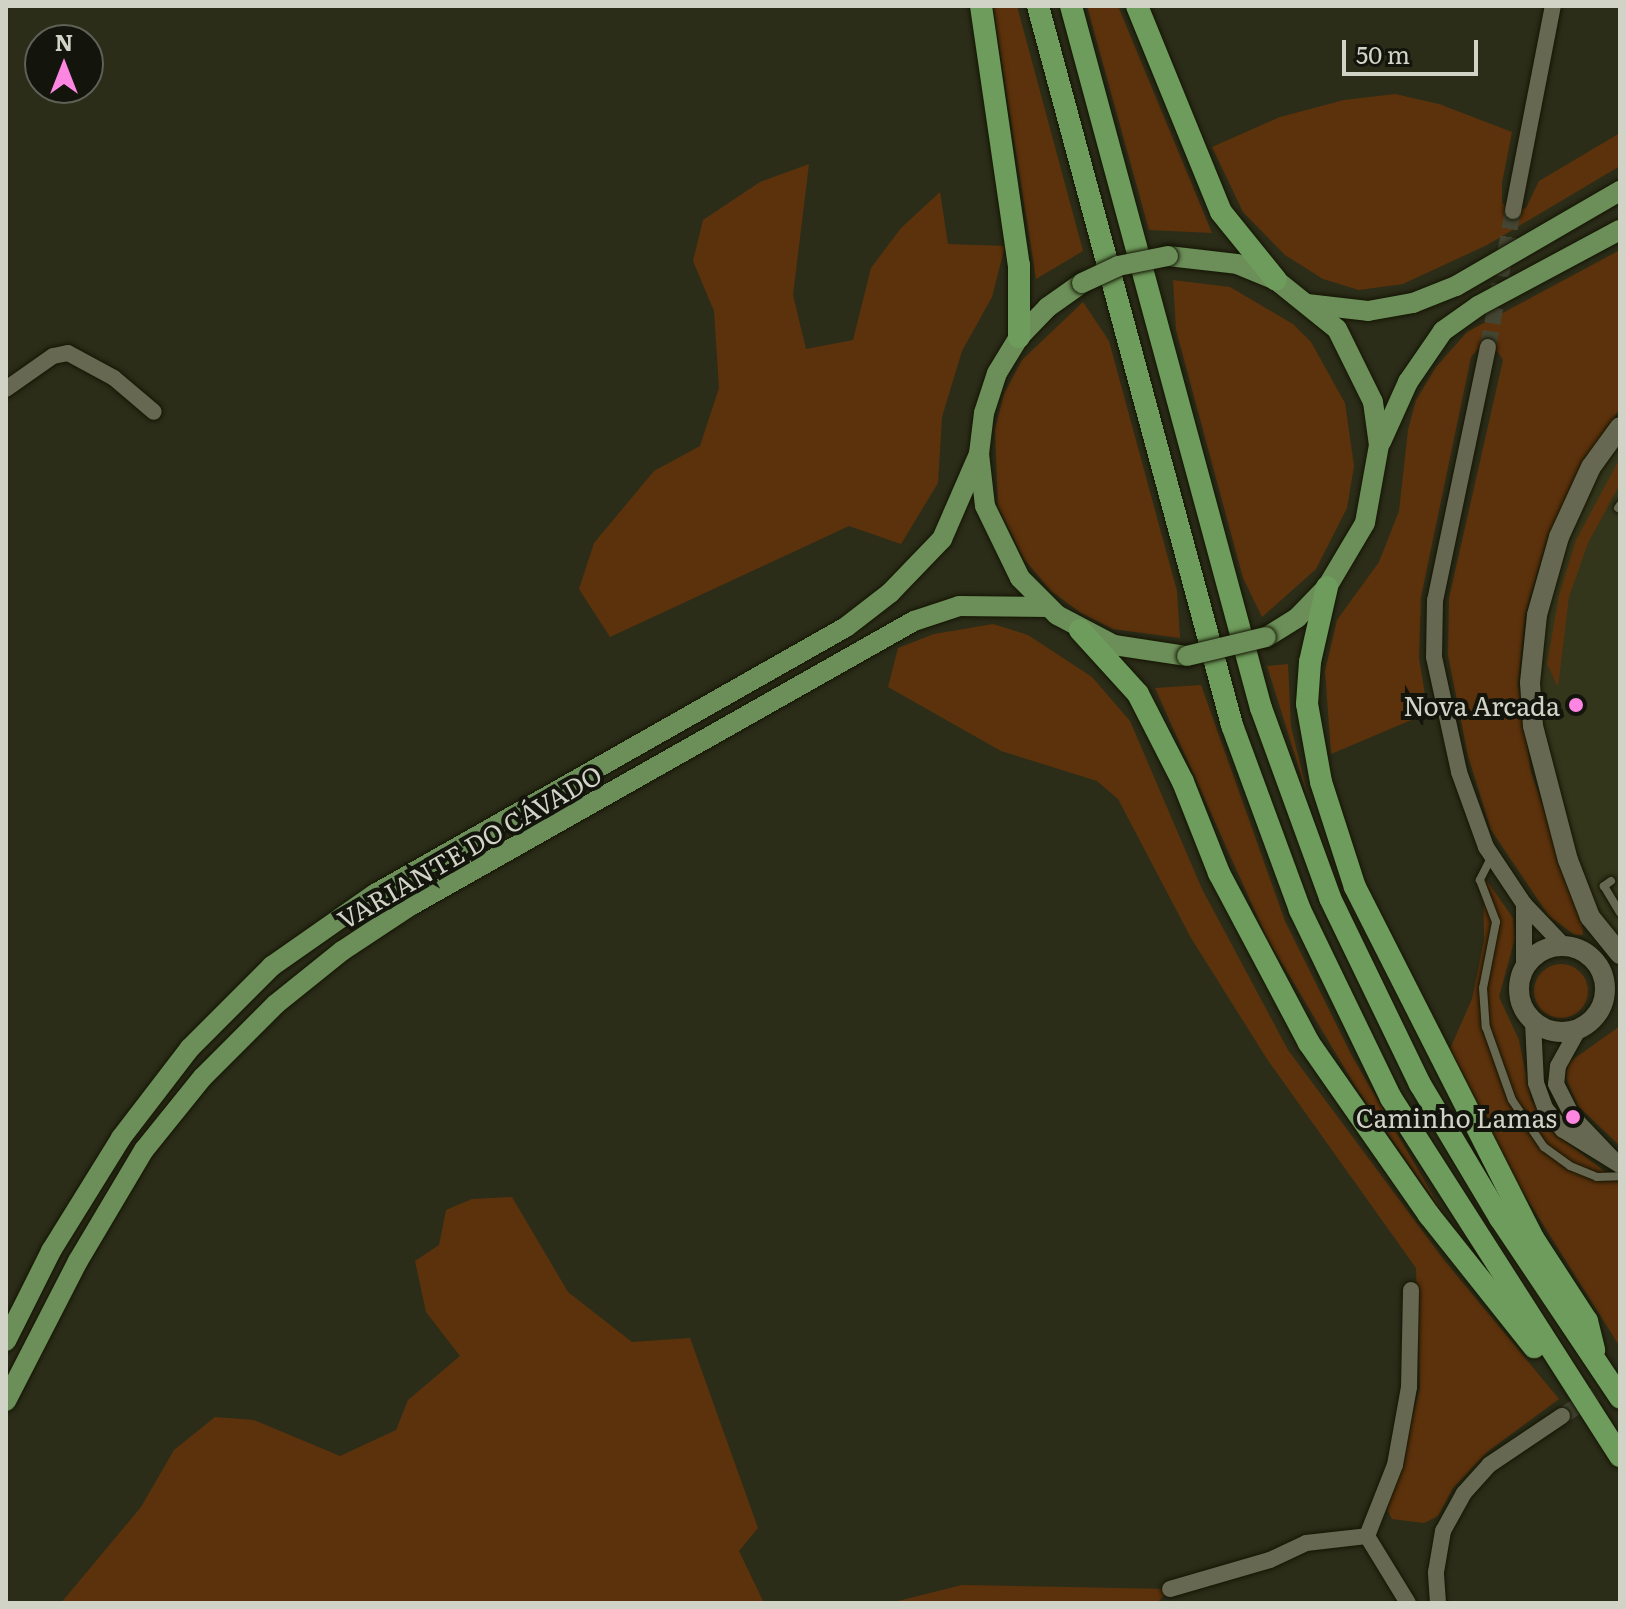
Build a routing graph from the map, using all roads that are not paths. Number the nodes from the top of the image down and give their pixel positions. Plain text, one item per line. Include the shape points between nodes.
1 (981, 6) edge
2 (1038, 6) edge
3 (1071, 6) edge
4 (1137, 6) edge
5 (1553, 6) edge
6 (1620, 191) edge
7 (1513, 211) tunnel mouth
8 (1620, 230) edge
9 (1276, 280) junction
10 (1307, 304) junction
11 (1019, 337) junction
12 (1488, 347) tunnel mouth
13 (6, 389) edge
14 (154, 412) dead end
15 (1620, 427) edge
16 (1379, 445) junction
17 (979, 454) junction
18 (1327, 587) junction
19 (1048, 607) junction
20 (1080, 630) junction
21 (1492, 856) junction
22 (1611, 881) dead end
23 (1524, 904) junction
24 (1620, 913) edge
25 (1590, 917) junction
26 (1564, 946) junction
27 (1620, 954) edge
28 (1589, 955) junction
29 (1524, 968) junction
30 (1603, 973) junction
31 (1620, 989) edge
32 (1620, 1012) edge
33 (1597, 1016) junction
34 (1533, 1022) junction
35 (1578, 1030) junction
36 (1616, 1162) edge
37 (1620, 1176) edge
38 (1411, 1290) dead end
39 (6, 1341) edge
40 (1597, 1363) junction
41 (1564, 1372) junction
42 (1620, 1397) edge
43 (6, 1401) edge
44 (1562, 1416) tunnel mouth
45 (1620, 1456) edge
46 (1367, 1536) junction
47 (1170, 1589) dead end
48 (1408, 1603) edge
49 (1438, 1603) edge

1 - 11 highway via 1019,265
2 - 41 highway via 1232,725 1300,910 1391,1098
3 - 40 highway via 1261,708 1330,898 1420,1084 1500,1218
4 - 9 highway via 1221,212
5 - 7 street
6 - 10 main road via 1456,286 1413,303 1368,311
8 - 16 main road via 1478,306 1443,331 1408,382
9 - 10 main road
9 - 11 main road, bridge via 1237,264 1168,256 1118,266 1048,307
10 - 16 main road via 1337,329 1357,361 1373,402
11 - 17 main road via 997,373 984,413
12 - 21 street via 1435,600 1434,657 1459,772
13 - 14 street via 53,356 68,353 114,378
15 - 25 street via 1591,467 1559,537 1537,615 1530,673 1539,755
16 - 18 main road via 1365,523
17 - 19 main road via 993,532 1020,578
17 - 39 main road, VARIANTE DO CÁVADO via 942,539 890,593 846,627 375,894 272,966 190,1048 121,1138 51,1251
18 - 20 main road, bridge via 1297,618 1266,637 1187,656 1149,654
18 - 40 highway via 1310,662 1307,704 1321,782 1355,887 1533,1238 1587,1321
19 - 20 main road
19 - 43 main road, VARIANTE DO CÁVADO via 959,606 914,621 410,906 342,951 276,1004 203,1077 144,1150 78,1261
20 - 41 highway via 1138,694 1183,782 1219,873 1309,1043 1396,1171 1523,1338
21 - 23 street
21 - 37 lane via 1480,880 1496,922 1483,988 1486,1027 1512,1100 1544,1147 1570,1166 1597,1177
22 - 24 lane via 1604,886
23 - 26 street
23 - 29 street
25 - 27 street
25 - 28 street
26 - 28 street
26 - 29 street via 1536,955
28 - 30 street
29 - 34 street via 1519,996
30 - 31 street
30 - 33 street via 1606,988
32 - 33 street
33 - 35 street
34 - 35 street via 1562,1033
34 - 36 street via 1536,1083 1545,1108 1563,1130
35 - 36 street via 1558,1066 1556,1084 1573,1117
38 - 46 street via 1409,1387 1395,1465
40 - 42 highway
41 - 45 highway
44 - 49 street via 1489,1465 1464,1493 1443,1531 1436,1572
46 - 47 street via 1306,1543 1270,1560
46 - 48 street

